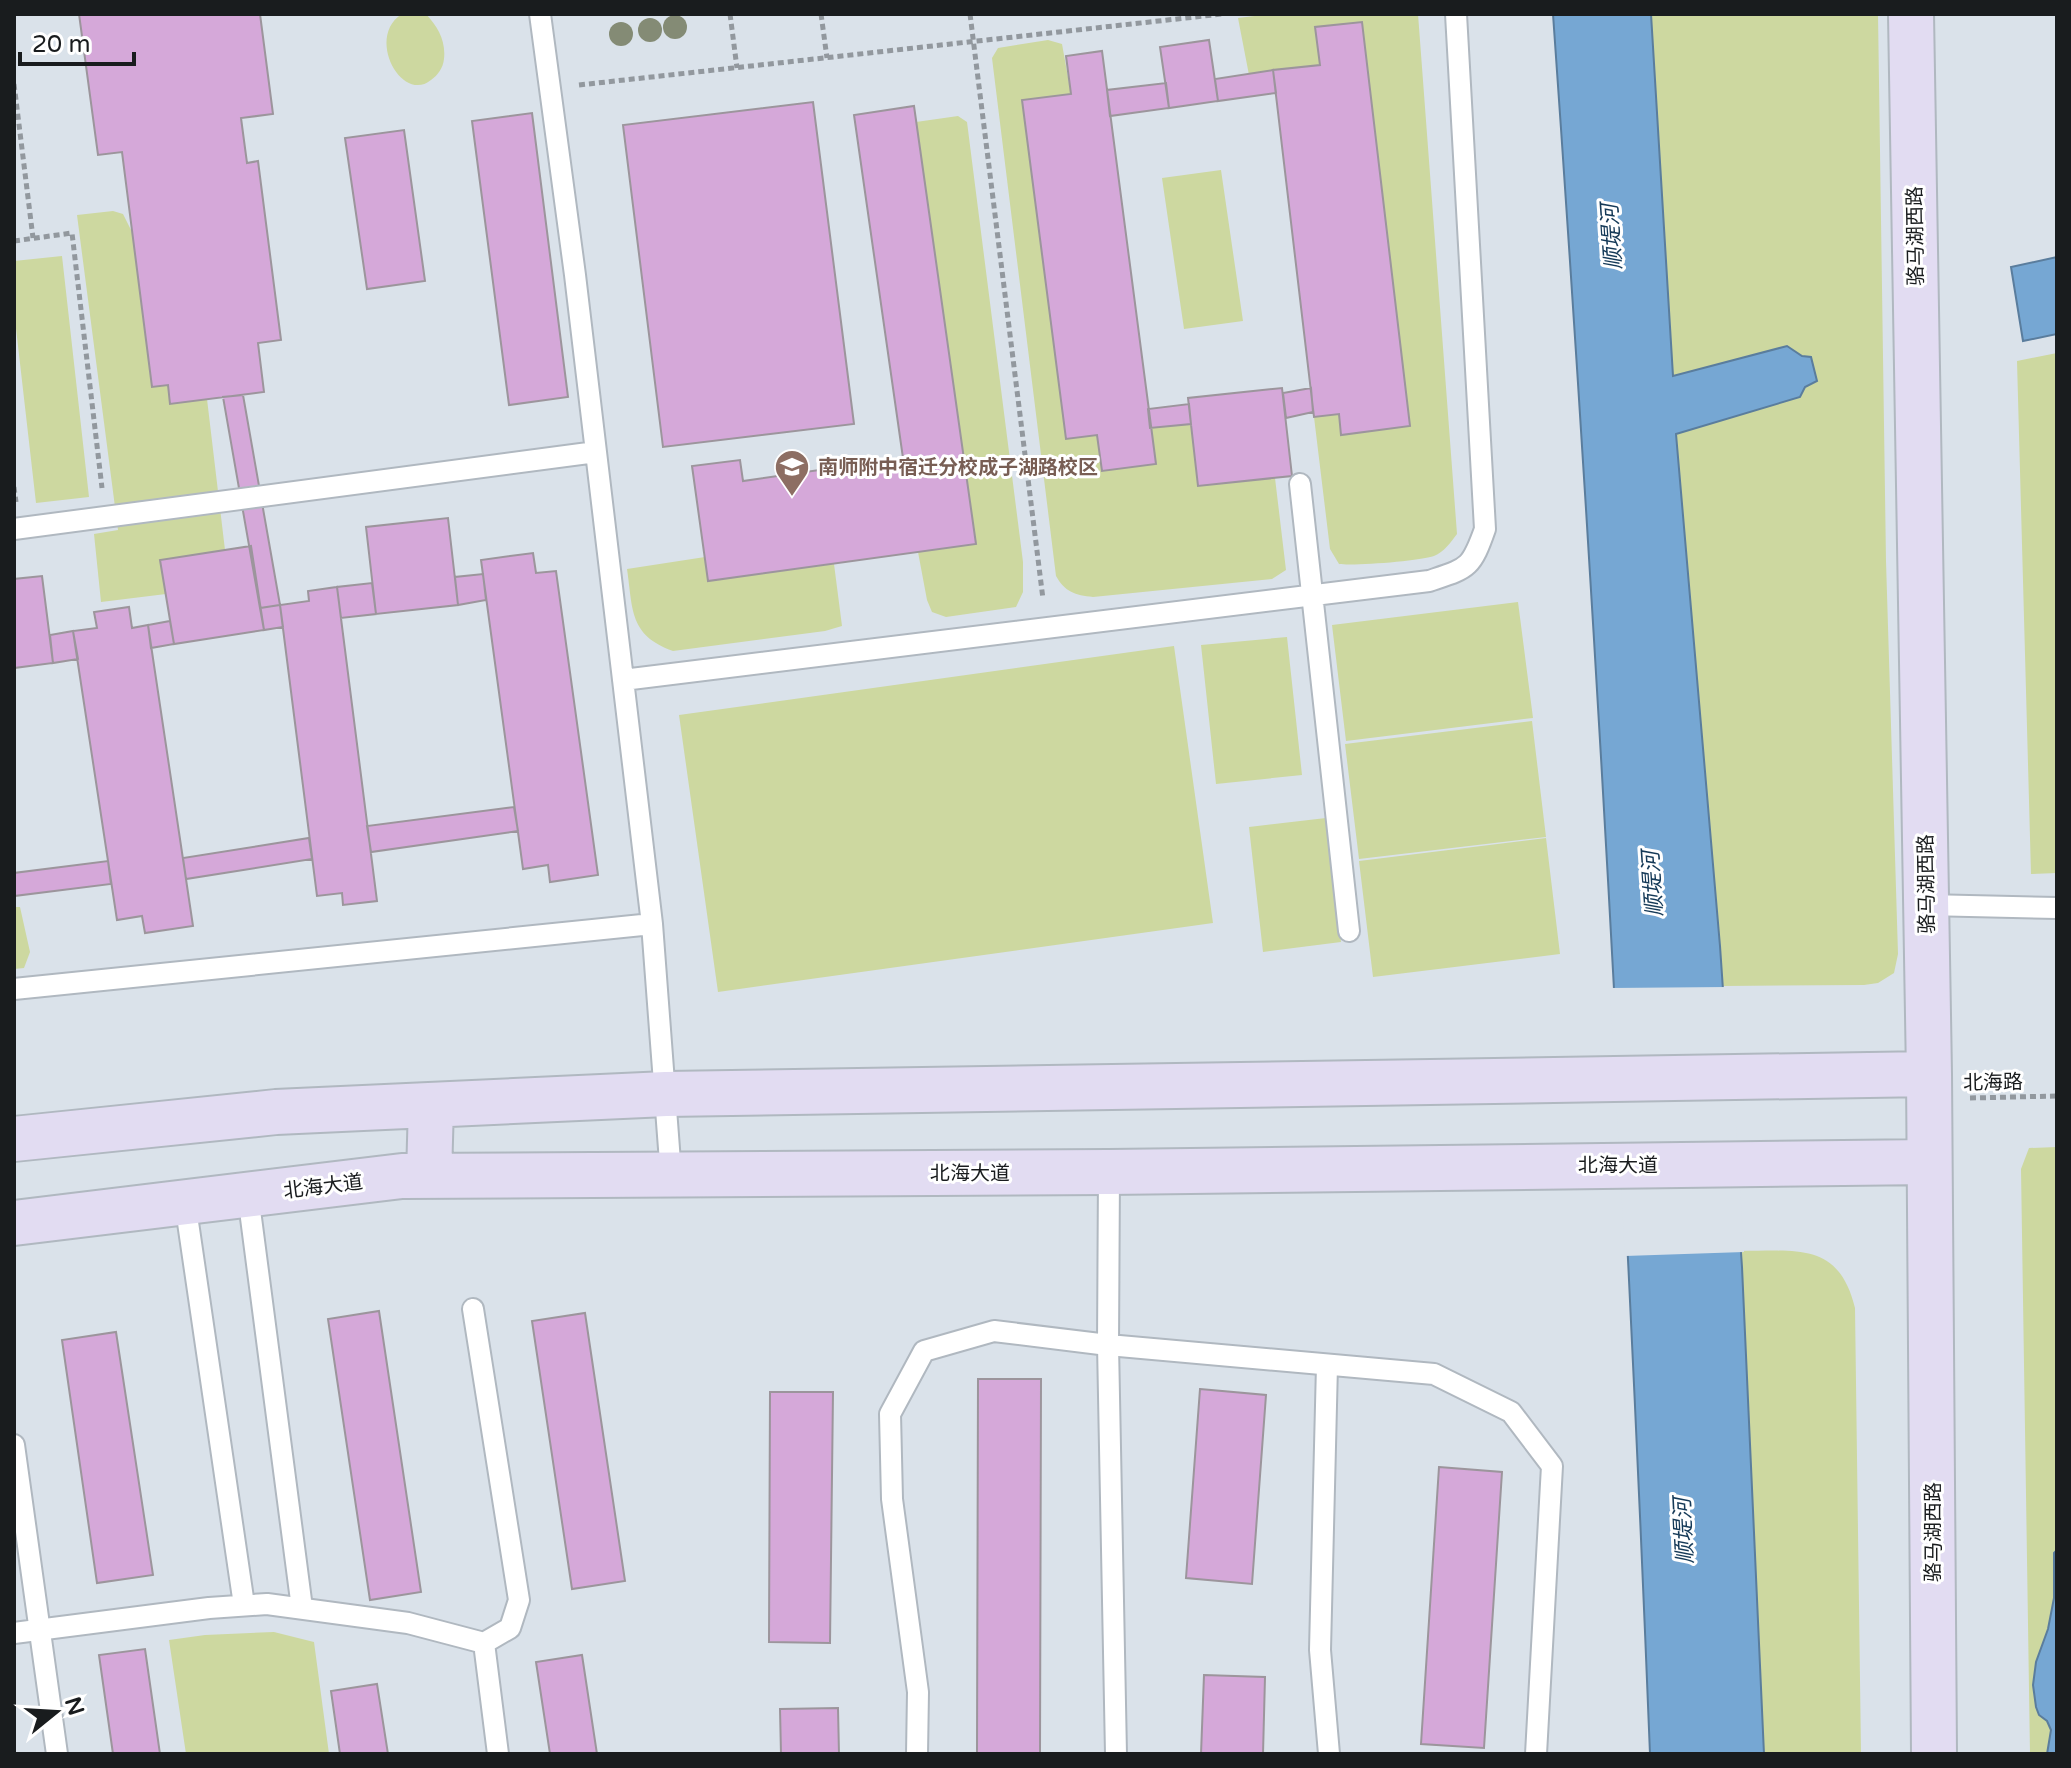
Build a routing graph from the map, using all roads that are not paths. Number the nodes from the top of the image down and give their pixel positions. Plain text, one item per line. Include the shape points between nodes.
1 (540, 14) edge
2 (1456, 14) edge
3 (1911, 14) edge
4 (596, 452) junction
5 (1300, 484) dead end
6 (14, 529) edge
7 (1312, 595) junction
8 (623, 680) junction
9 (1926, 905) junction
10 (2057, 908) edge
11 (652, 924) junction
12 (1349, 931) dead end
13 (14, 989) edge
14 (1929, 1087) junction
15 (666, 1094) junction
16 (431, 1105) junction
17 (14, 1139) edge
18 (1929, 1162) junction
19 (1109, 1172) junction
20 (671, 1175) junction
21 (429, 1176) junction
22 (248, 1195) junction
23 (185, 1202) junction
24 (14, 1223) edge
25 (473, 1309) dead end
26 (1108, 1345) junction
27 (1327, 1365) junction
28 (14, 1445) edge
29 (244, 1605) junction
30 (302, 1608) junction
31 (40, 1629) junction
32 (14, 1633) edge
33 (484, 1643) junction
34 (57, 1754) edge
35 (498, 1754) edge
36 (917, 1754) edge
37 (1116, 1754) edge
38 (1329, 1754) edge
39 (1536, 1754) edge
40 (1934, 1754) edge

1 - 4 lane
2 - 7 lane via 1485,529 1474,560 1459,571 1429,581
3 - 9 street, 骆马湖西路
4 - 6 lane
4 - 8 lane
5 - 7 lane
7 - 8 lane
7 - 12 lane
8 - 11 lane
9 - 10 lane
9 - 14 street, 骆马湖西路
11 - 13 lane
11 - 15 lane
14 - 15 street via 1812,1075
14 - 18 street, 骆马湖西路
15 - 16 street
15 - 20 lane
16 - 17 street via 276,1112
16 - 21 street
18 - 19 street, 北海大道
18 - 40 street, 骆马湖西路
19 - 20 street, 北海大道
19 - 26 lane
20 - 21 street, 北海大道
21 - 22 street, 北海大道
22 - 23 street, 北海大道
22 - 30 lane
23 - 24 street, 北海大道
23 - 29 lane
25 - 33 lane via 519,1600 510,1628
26 - 27 lane
26 - 36 lane via 994,1331 924,1351 890,1414 892,1499 918,1692
26 - 37 lane
27 - 38 lane via 1320,1650
27 - 39 lane via 1434,1374 1511,1412 1552,1466
28 - 31 lane
29 - 30 lane
29 - 31 lane
30 - 33 lane via 408,1623
31 - 32 lane
31 - 34 lane
33 - 35 lane

